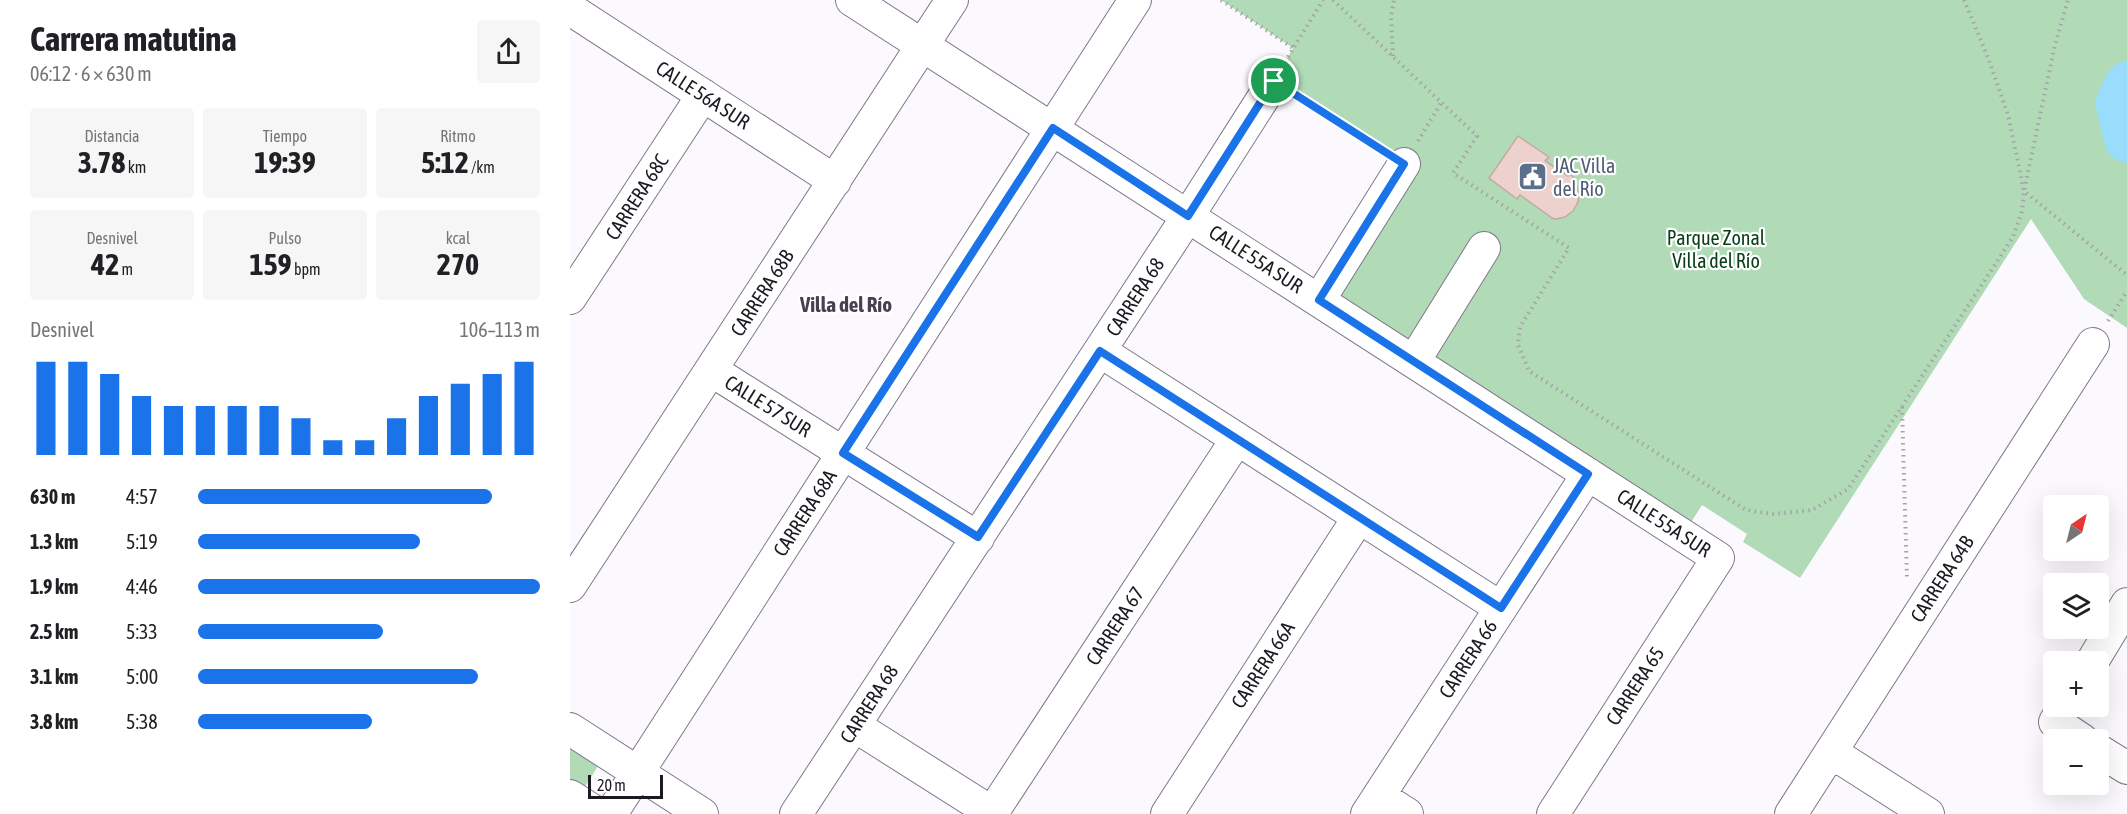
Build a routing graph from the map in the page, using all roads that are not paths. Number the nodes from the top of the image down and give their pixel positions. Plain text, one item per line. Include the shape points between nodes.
1 (852, 0) edge
2 (952, 0) edge
3 (1135, 0) edge
4 (570, 9) edge
5 (924, 45) junction
6 (1274, 81) road end
7 (703, 95) junction
8 (1053, 128) junction
9 (1404, 164) road end
10 (835, 181) junction
11 (1188, 216) junction
12 (1484, 248) dead end
13 (570, 298) edge
14 (1319, 300) junction
15 (2093, 344) road end
16 (1100, 351) junction
17 (1414, 361) junction
18 (711, 370) junction
19 (1237, 439) junction
20 (843, 453) junction
21 (1588, 474) junction
22 (1359, 517) junction
23 (978, 537) junction
24 (581, 546) edge
25 (1718, 558) joint
26 (570, 586) edge
27 (2127, 604) edge
28 (1501, 608) junction
29 (2099, 651) edge
30 (2058, 717) edge
31 (855, 726) junction
32 (570, 729) edge
33 (2066, 729) edge
34 (1830, 752) junction
35 (2109, 757) edge
36 (2127, 768) edge
37 (638, 773) junction
38 (570, 796) edge
39 (1373, 805) edge
40 (598, 814) edge
41 (611, 814) edge
42 (702, 814) edge
43 (796, 814) edge
44 (993, 814) edge
45 (1167, 814) edge
46 (1407, 814) edge
47 (1553, 814) edge
48 (1791, 814) edge
49 (1928, 814) edge

1 - 5 street, CALLE 55A SUR
2 - 5 street, CARRERA 68B
3 - 8 street, CARRERA 68A
4 - 7 street, CALLE 56A SUR
5 - 8 street, CALLE 55A SUR
5 - 10 street, CARRERA 68B
6 - 11 street, CARRERA 68
7 - 10 street, CALLE 56A SUR
7 - 13 street, CARRERA 68C
8 - 11 street, CALLE 55A SUR
8 - 20 street, CARRERA 68A
9 - 14 street
10 - 18 street, CARRERA 68B
11 - 14 street, CALLE 55A SUR
11 - 16 street, CARRERA 68
12 - 17 street
14 - 17 street, CALLE 55A SUR
15 - 34 street, CARRERA 64B
16 - 19 street
16 - 23 street, CARRERA 68
17 - 21 street, CALLE 55A SUR
18 - 20 street, CALLE 57 SUR
18 - 24 street, CARRERA 68B
19 - 22 street
19 - 44 street, CARRERA 67
20 - 23 street, CALLE 57 SUR
20 - 37 street, CARRERA 68A
21 - 25 street, CALLE 55A SUR
21 - 28 street, CARRERA 66
22 - 28 street
22 - 45 street, CARRERA 66A
23 - 31 street, CARRERA 68
24 - 26 street, CARRERA 68B
25 - 47 street, CARRERA 65
27 - 29 street
28 - 39 street, CARRERA 66
30 - 33 street via 2055,722
31 - 43 street, CARRERA 68
31 - 44 street
32 - 37 street
34 - 48 street, CARRERA 64B
34 - 49 street
35 - 36 street
37 - 41 street, CARRERA 68A
37 - 42 street
38 - 40 street
39 - 46 street

